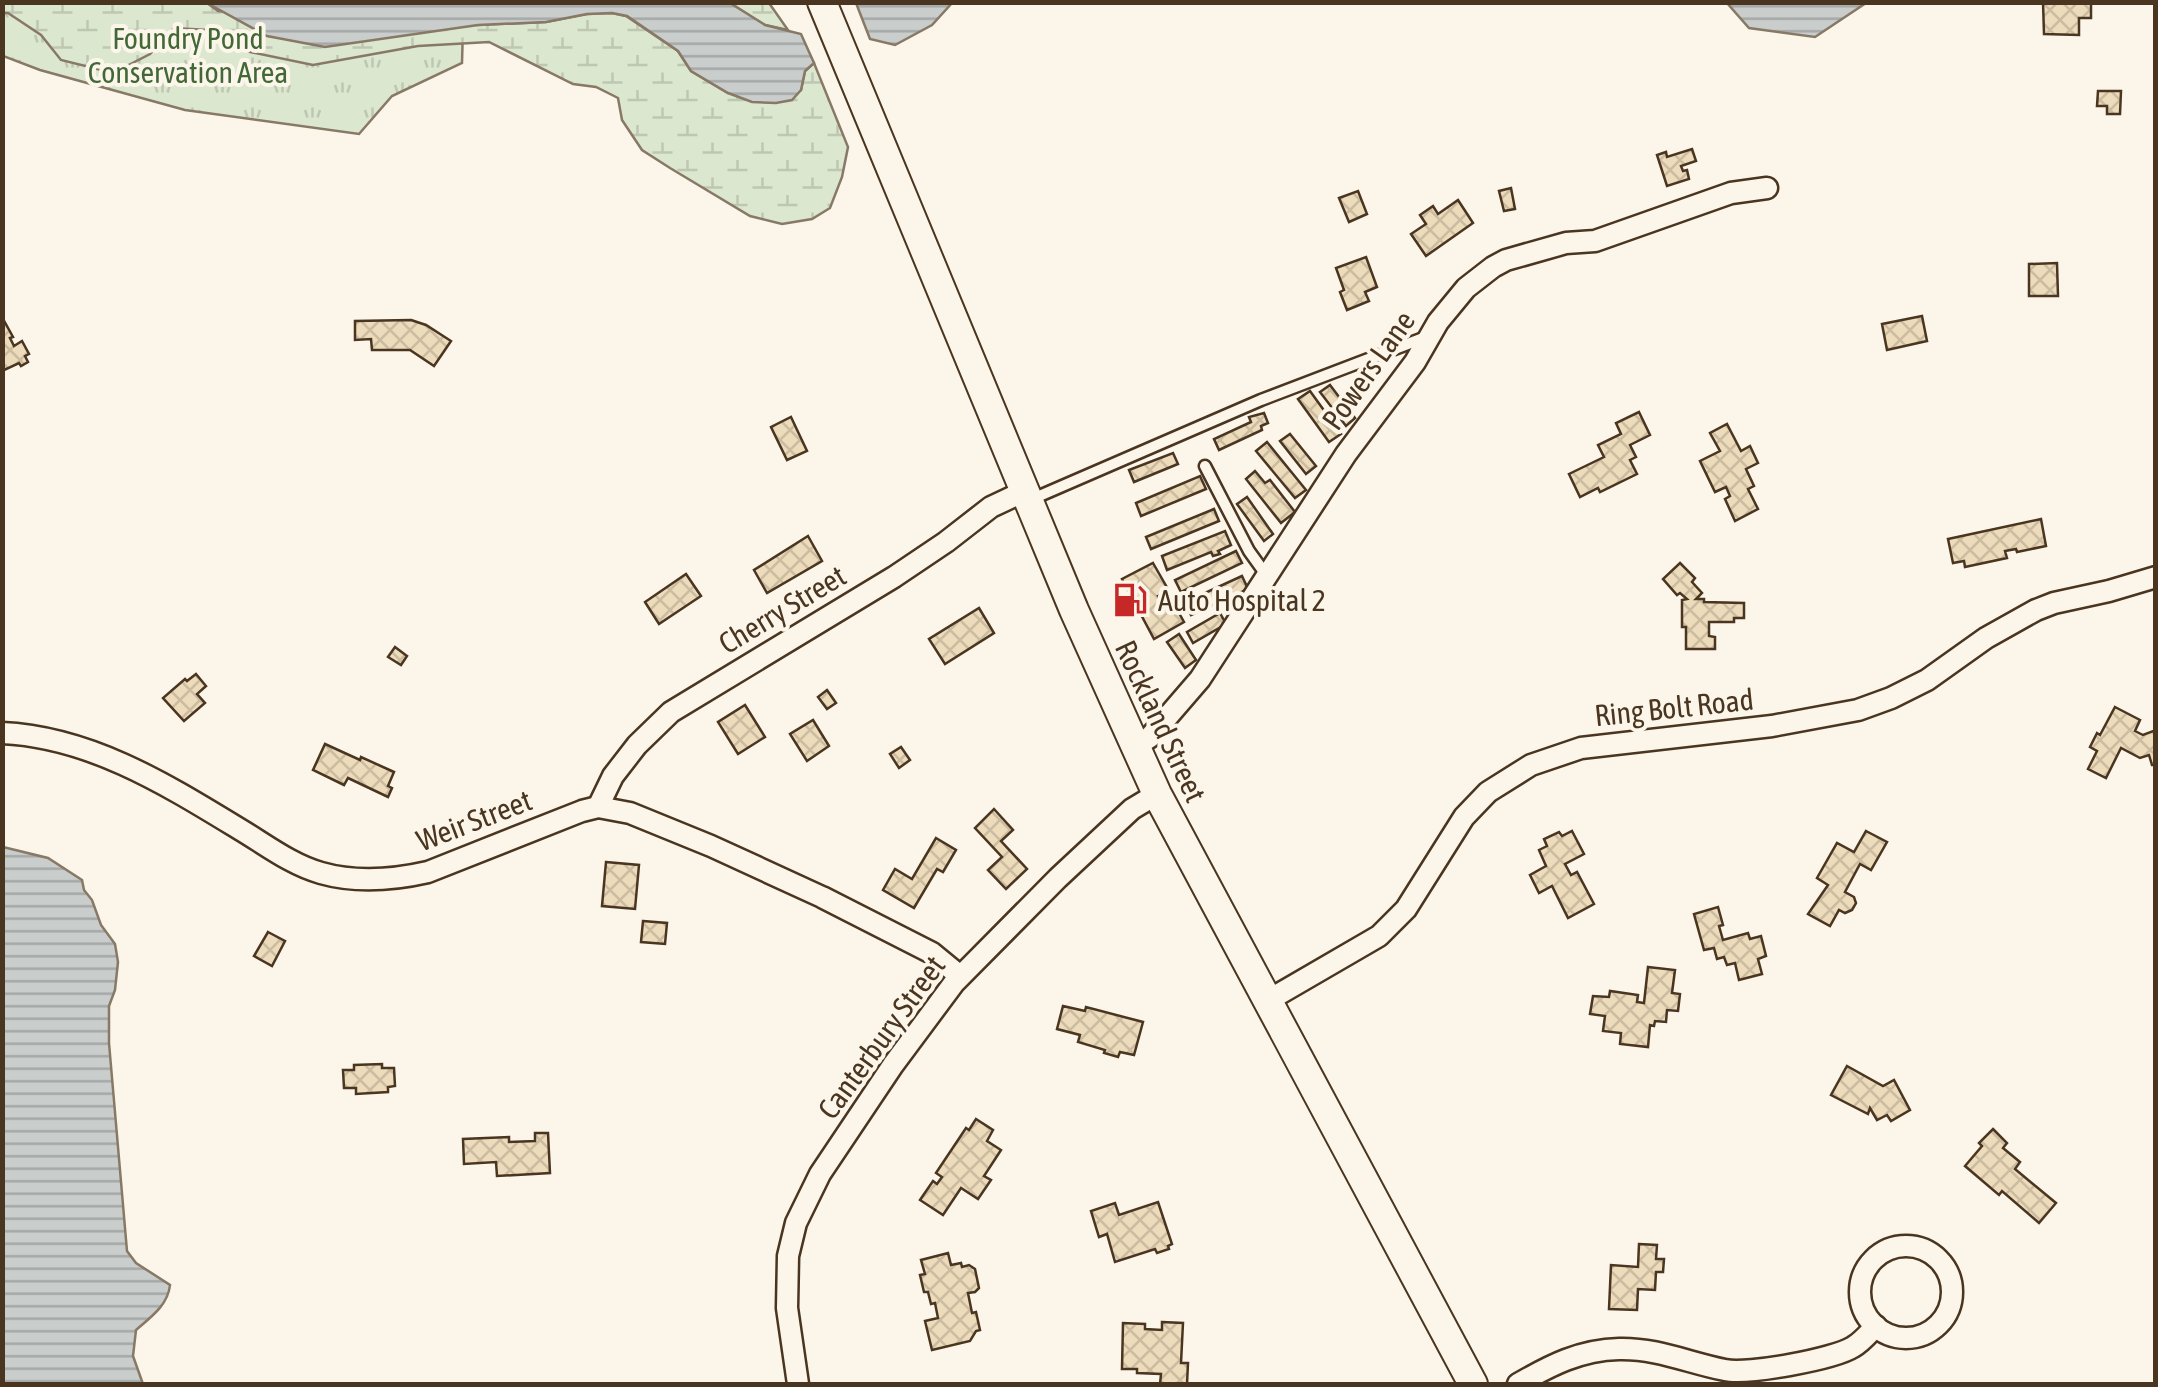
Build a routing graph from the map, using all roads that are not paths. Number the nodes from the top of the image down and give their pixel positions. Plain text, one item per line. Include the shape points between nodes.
1 (822, 2) edge
2 (1767, 188) dead end
3 (1430, 336) junction
4 (1205, 466) dead end
5 (1027, 496) junction
6 (1268, 576) junction
7 (2156, 577) edge
8 (2, 732) edge
9 (1135, 747) junction
10 (1157, 794) junction
11 (598, 807) junction
12 (960, 976) junction
13 (1267, 1001) junction
14 (1876, 1326) junction
15 (798, 1384) edge
16 (1472, 1384) edge
17 (1518, 1384) edge

1 - 5 main road, Rockland Street
2 - 3 street, Powers Lane via 1731,193 1595,241 1506,260 1466,288
3 - 5 lane
3 - 6 street, Powers Lane
4 - 6 lane
5 - 9 main road, Rockland Street
5 - 11 street, Cherry Street via 991,507 894,576 671,712 637,744
6 - 9 street, Powers Lane via 1200,679
7 - 13 street, Ring Bolt Road via 2036,610 1927,680 1858,710 1581,748 1531,764 1488,792 1464,818 1406,908 1379,936
8 - 11 street, Weir Street via 105,756 290,860 339,877 428,872
9 - 10 main road, Rockland Street
10 - 12 street, Canterbury Street via 1132,809
10 - 13 main road, Rockland Street
11 - 12 street via 630,813 771,872 932,953
12 - 15 street, Canterbury Street via 828,1161 796,1223 786,1288
13 - 16 main road, Rockland Street
14 - 14 street via 1915,1337 1938,1324 1951,1302 1944,1265 1911,1246 1875,1258 1860,1292
14 - 17 street via 1850,1349 1749,1372 1621,1349 1562,1360

